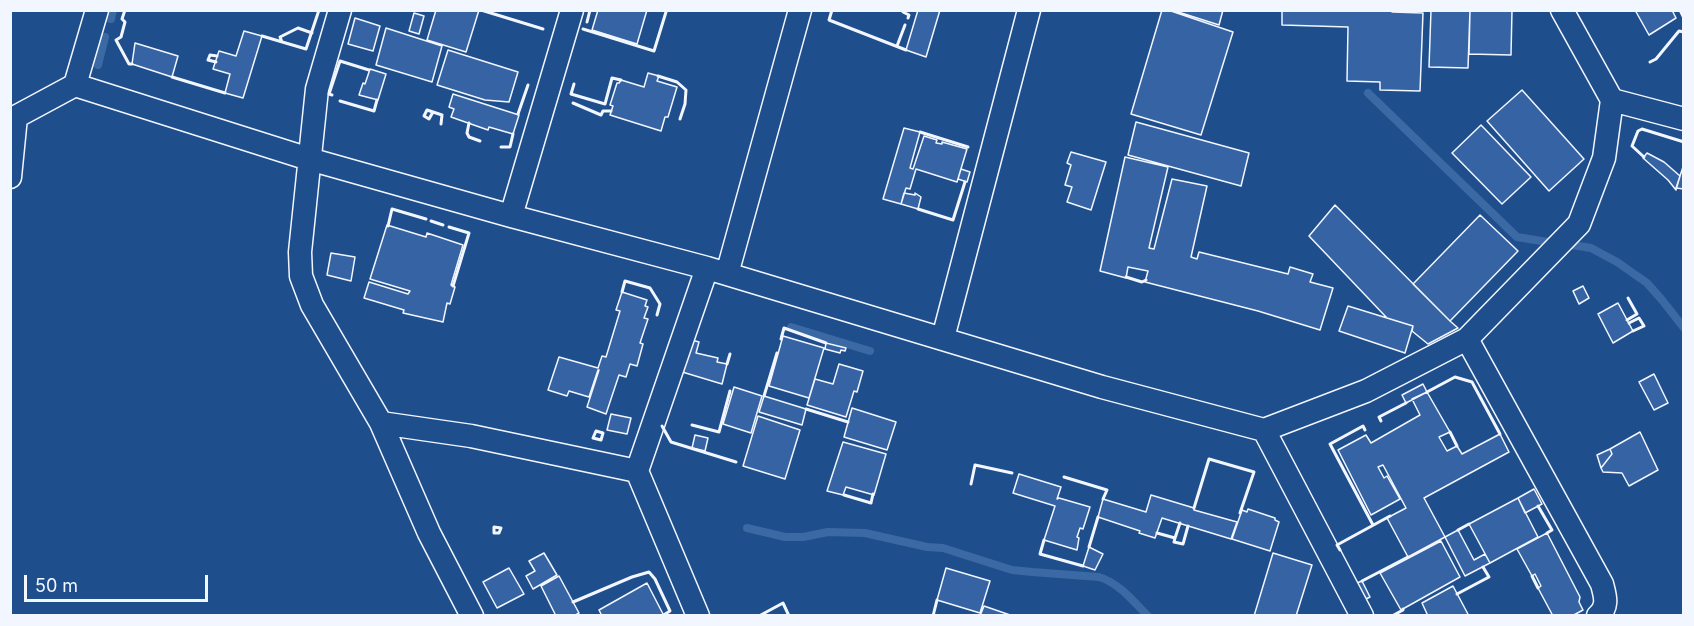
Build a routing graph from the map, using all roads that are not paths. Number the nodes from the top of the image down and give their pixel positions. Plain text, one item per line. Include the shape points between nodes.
1 (97, 10) edge
2 (340, 10) edge
3 (573, 10) edge
4 (800, 10) edge
5 (1029, 10) edge
6 (1562, 10) edge
7 (75, 85) junction
8 (1612, 100) junction
9 (13, 119) edge
10 (1683, 119) edge
11 (309, 159) junction
12 (10, 177) edge
13 (511, 216) junction
14 (717, 271) junction
15 (943, 338) junction
16 (1467, 339) junction
17 (381, 423) junction
18 (1264, 430) junction
19 (637, 471) junction
20 (472, 615) edge
21 (698, 615) edge
22 (1362, 615) edge
23 (1598, 615) edge

1 - 7 street
2 - 11 street via 317,89
3 - 13 street
4 - 14 street
5 - 15 street
6 - 8 street
7 - 9 street
7 - 11 street
8 - 10 street
8 - 16 street via 1604,158 1579,225
9 - 12 street
11 - 13 street
11 - 17 street via 300,252 302,276 312,306
13 - 14 street
14 - 15 street
14 - 19 street
15 - 18 street via 1102,387
16 - 18 street via 1366,391
16 - 23 street via 1602,584 1607,600
17 - 19 street via 471,436
17 - 20 street via 429,533
18 - 22 street
19 - 21 street

